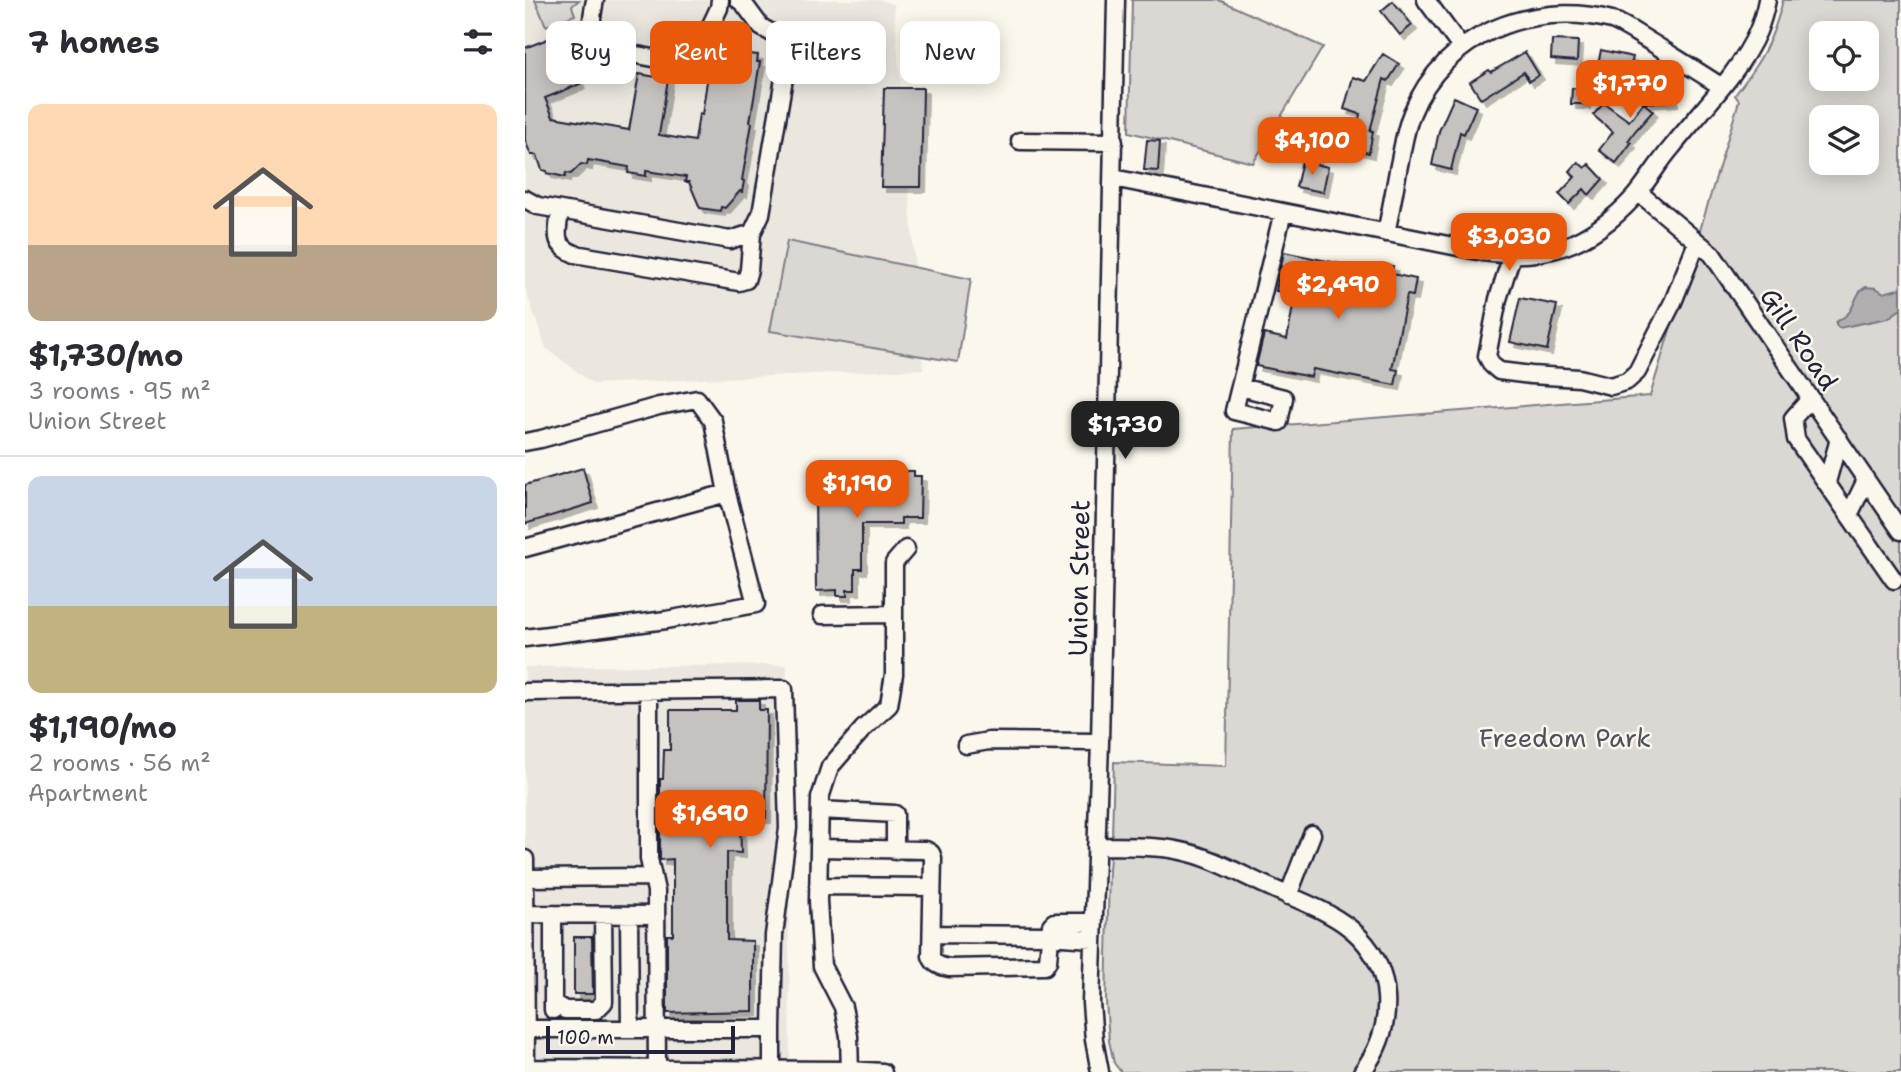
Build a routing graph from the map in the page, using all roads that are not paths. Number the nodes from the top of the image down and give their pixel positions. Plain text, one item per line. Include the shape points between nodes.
1 (595, 0) edge
2 (720, 0) edge
3 (739, 0) edge
4 (1117, 0) edge
5 (1426, 0) edge
6 (1767, 0) edge
7 (1460, 47) junction
8 (1721, 87) junction
9 (1020, 141) dead end
10 (1114, 142) junction
11 (1113, 178) junction
12 (1638, 192) junction
13 (525, 199) edge
14 (560, 210) junction
15 (1283, 212) junction
16 (752, 233) junction
17 (1386, 233) junction
18 (1697, 242) junction
19 (1512, 255) junction
20 (1240, 387) dead end
21 (1811, 398) junction
22 (1839, 439) junction
23 (525, 442) edge
24 (1866, 480) junction
25 (1827, 482) junction
26 (727, 493) junction
27 (1849, 515) junction
28 (1901, 531) edge
29 (525, 548) edge
30 (907, 549) dead end
31 (1894, 580) dead end
32 (893, 614) junction
33 (822, 615) dead end
34 (525, 638) edge
35 (649, 691) junction
36 (525, 692) edge
37 (1100, 743) junction
38 (967, 745) dead end
39 (820, 810) junction
40 (1313, 834) dead end
41 (1096, 846) junction
42 (819, 848) junction
43 (895, 851) junction
44 (525, 859) edge
45 (653, 877) junction
46 (525, 878) edge
47 (818, 886) junction
48 (932, 887) junction
49 (1288, 896) junction
50 (525, 914) edge
51 (553, 914) junction
52 (603, 915) junction
53 (629, 915) junction
54 (656, 915) junction
55 (1093, 922) junction
56 (932, 934) junction
57 (1049, 935) junction
58 (1093, 939) junction
59 (553, 1001) junction
60 (630, 1029) junction
61 (657, 1029) junction
62 (772, 1029) junction
63 (526, 1030) edge
64 (553, 1030) junction
65 (526, 1069) edge
66 (657, 1070) edge
67 (772, 1071) edge
68 (850, 1071) edge
69 (883, 1072) edge
70 (1100, 1072) edge
71 (1362, 1072) edge

1 - 2 street via 592,36 599,48 664,60 686,53 702,36
3 - 16 street via 761,27 790,43 761,214
4 - 10 street, Union Street
5 - 7 street
6 - 8 street via 1758,33
7 - 8 street via 1518,14 1579,11 1625,26
7 - 17 street via 1431,78 1411,116
8 - 12 street
9 - 10 street
10 - 11 street, Union Street
11 - 15 street
11 - 37 street, Union Street
12 - 18 street, Gill Road
12 - 19 street via 1599,228 1573,243
13 - 14 street
14 - 16 street via 730,240
14 - 16 street via 559,244 575,254 739,282 746,280 749,270
15 - 17 street
15 - 20 street
17 - 19 street
18 - 19 street via 1637,372 1627,382 1611,386 1579,378 1499,371 1492,365 1487,356
18 - 21 street, Gill Road via 1711,254
21 - 22 street, Gill Road
21 - 25 street via 1793,418 1796,439
22 - 24 street, Gill Road
22 - 25 street
23 - 26 street via 697,399 713,421
24 - 27 street
24 - 28 street, Gill Road
25 - 27 street
26 - 29 street
26 - 34 street via 755,604
27 - 31 street
30 - 32 street via 894,563
32 - 33 street
32 - 39 street via 894,674 889,705 830,767
35 - 36 street
35 - 45 street via 649,859
35 - 62 street via 784,688 788,828 774,935
37 - 38 street via 989,741
37 - 41 street, Union Street
39 - 42 street
39 - 43 street via 895,814
40 - 49 street
41 - 49 street via 1190,853
41 - 55 street, Union Street
42 - 43 street
42 - 47 street
43 - 48 street via 932,853
44 - 46 street
45 - 46 street
45 - 54 street
46 - 50 street
47 - 48 street
47 - 68 street via 822,966 843,1007
48 - 56 street
49 - 71 street via 1350,928 1369,948 1382,975 1387,1004 1383,1032
50 - 51 street
50 - 63 street
51 - 52 street
51 - 59 street
52 - 53 street
52 - 59 street via 602,1006 565,1010
53 - 54 street
53 - 60 street
54 - 61 street
55 - 57 street via 1054,922
55 - 58 street, Union Street
56 - 57 street
56 - 57 street via 933,962 949,968 1045,966
57 - 58 street
58 - 70 street, Union Street via 1092,1022
59 - 64 street
60 - 61 street
60 - 64 street
61 - 62 street
61 - 66 street
62 - 67 street
63 - 64 street
63 - 65 street
65 - 66 street
66 - 67 street
67 - 68 street
68 - 69 street

